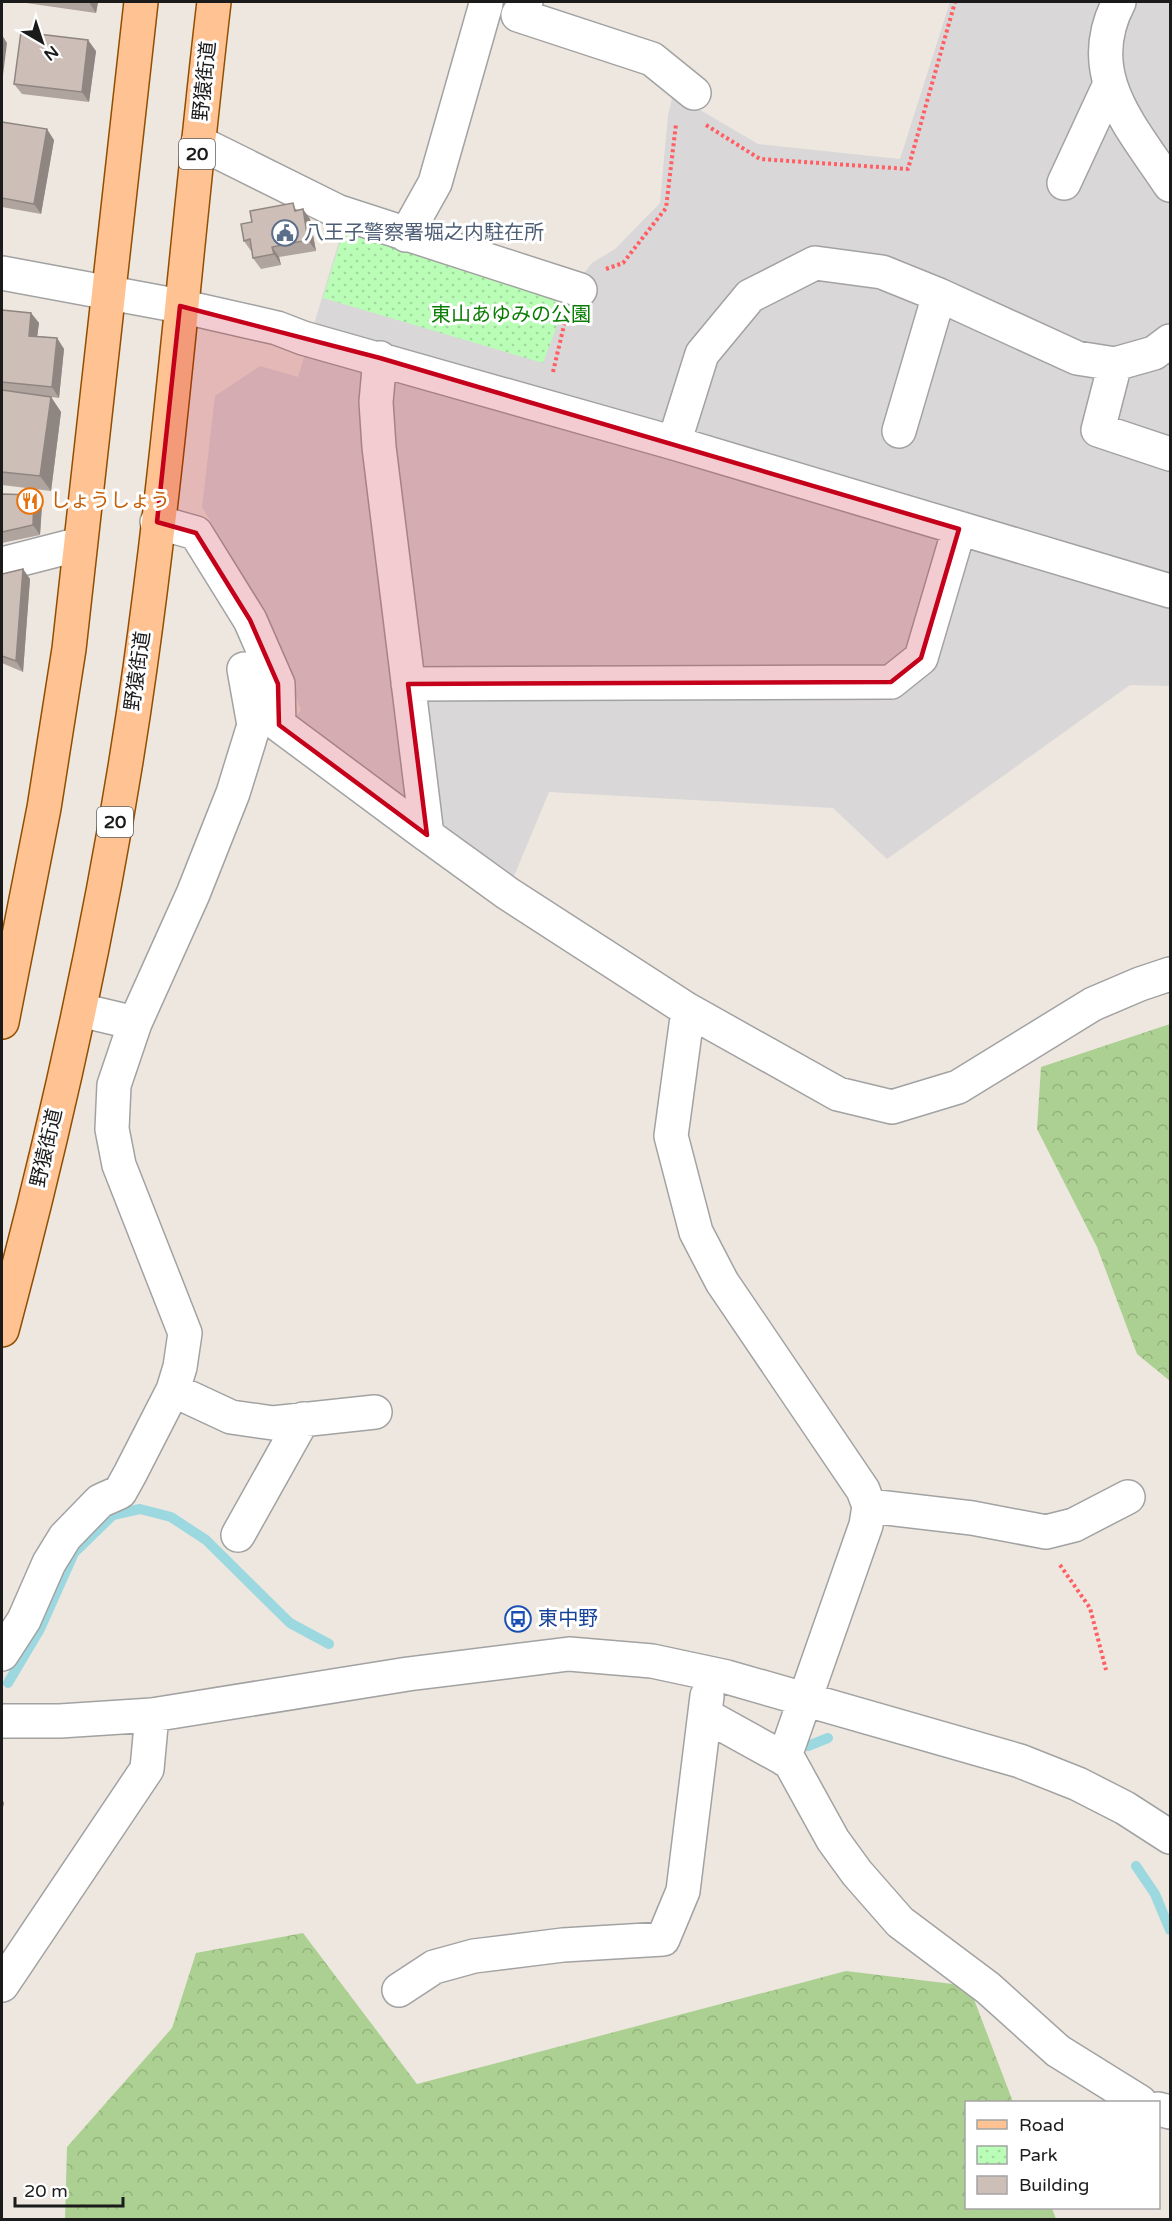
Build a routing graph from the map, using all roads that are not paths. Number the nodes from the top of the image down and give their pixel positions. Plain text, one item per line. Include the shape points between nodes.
1 (141, 2) edge
2 (214, 2) edge
3 (1119, 2) edge
4 (483, 3) edge
5 (522, 8) edge
6 (1108, 86) junction
7 (694, 112) road end
8 (198, 142) junction
9 (1064, 183) dead end
10 (1170, 184) edge
11 (406, 234) junction
12 (2, 273) edge
13 (580, 290) road end
14 (106, 291) junction
15 (939, 295) junction
16 (180, 306) junction
17 (1170, 341) edge
18 (380, 358) junction
19 (1115, 364) junction
20 (899, 431) dead end
21 (674, 443) junction
22 (1170, 454) edge
23 (157, 522) junction
24 (959, 529) junction
25 (80, 544) junction
26 (2, 564) edge
27 (1170, 591) edge
28 (244, 669) dead end
29 (408, 684) junction
30 (427, 835) junction
31 (1170, 974) edge
32 (80, 1010) junction
33 (688, 1010) junction
34 (2, 1022) edge
35 (135, 1023) junction
36 (2, 1330) edge
37 (173, 1390) junction
38 (375, 1412) dead end
39 (303, 1419) junction
40 (1128, 1497) dead end
41 (869, 1506) junction
42 (238, 1534) dead end
43 (2, 1654) edge
44 (710, 1674) junction
45 (805, 1700) junction
46 (152, 1715) junction
47 (705, 1715) junction
48 (2, 1721) edge
49 (784, 1759) junction
50 (1170, 1837) edge
51 (2, 1985) edge
52 (399, 1990) dead end
53 (1137, 2101) edge

1 - 14 main road
2 - 8 main road, 野猿街道 / 20
3 - 6 street via 1107,24 1104,58
4 - 5 street
4 - 11 street via 435,183
5 - 7 street via 652,59
6 - 9 street
6 - 10 street
8 - 11 street via 339,212
8 - 16 main road, 野猿街道 / 20
11 - 13 street
12 - 14 street
14 - 16 street
14 - 25 main road
15 - 19 street via 1077,358
15 - 20 street
15 - 21 street via 882,272 815,263 750,296 702,354
16 - 18 street via 277,328
16 - 23 main road, 野猿街道 / 20
17 - 19 street via 1154,353
18 - 21 street
18 - 29 street via 376,402 379,447
19 - 22 street via 1098,430
21 - 24 street
23 - 30 street via 196,532 250,620 278,684 279,725
23 - 32 main road, 野猿街道 / 20 via 140,668
24 - 27 street
24 - 29 street via 921,658 891,682
25 - 26 street
25 - 34 main road via 69,649 44,808
28 - 35 street via 254,725 193,894
29 - 30 street
30 - 33 street via 507,893
31 - 33 street via 1094,1004 958,1087 892,1107 838,1094
32 - 35 street
32 - 36 main road, 野猿街道 / 20
33 - 41 street via 671,1136 696,1232 722,1282 864,1490
35 - 37 street via 114,1085 112,1129 118,1166 185,1333
37 - 39 street via 231,1417 273,1423
37 - 43 street via 120,1492 100,1501 64,1537 24,1620
38 - 39 street
39 - 42 street
40 - 41 street via 1074,1525 1046,1532 972,1518
41 - 45 street via 866,1525
44 - 45 street
44 - 46 street via 652,1661 568,1654 408,1674
44 - 47 street
45 - 49 street
45 - 50 street via 1020,1761 1078,1784
46 - 48 street
46 - 51 street via 147,1769
47 - 49 street
47 - 52 street via 683,1891 663,1939 474,1956 434,1967
49 - 53 street via 790,1762 833,1840 900,1922 988,1988 1058,2051

